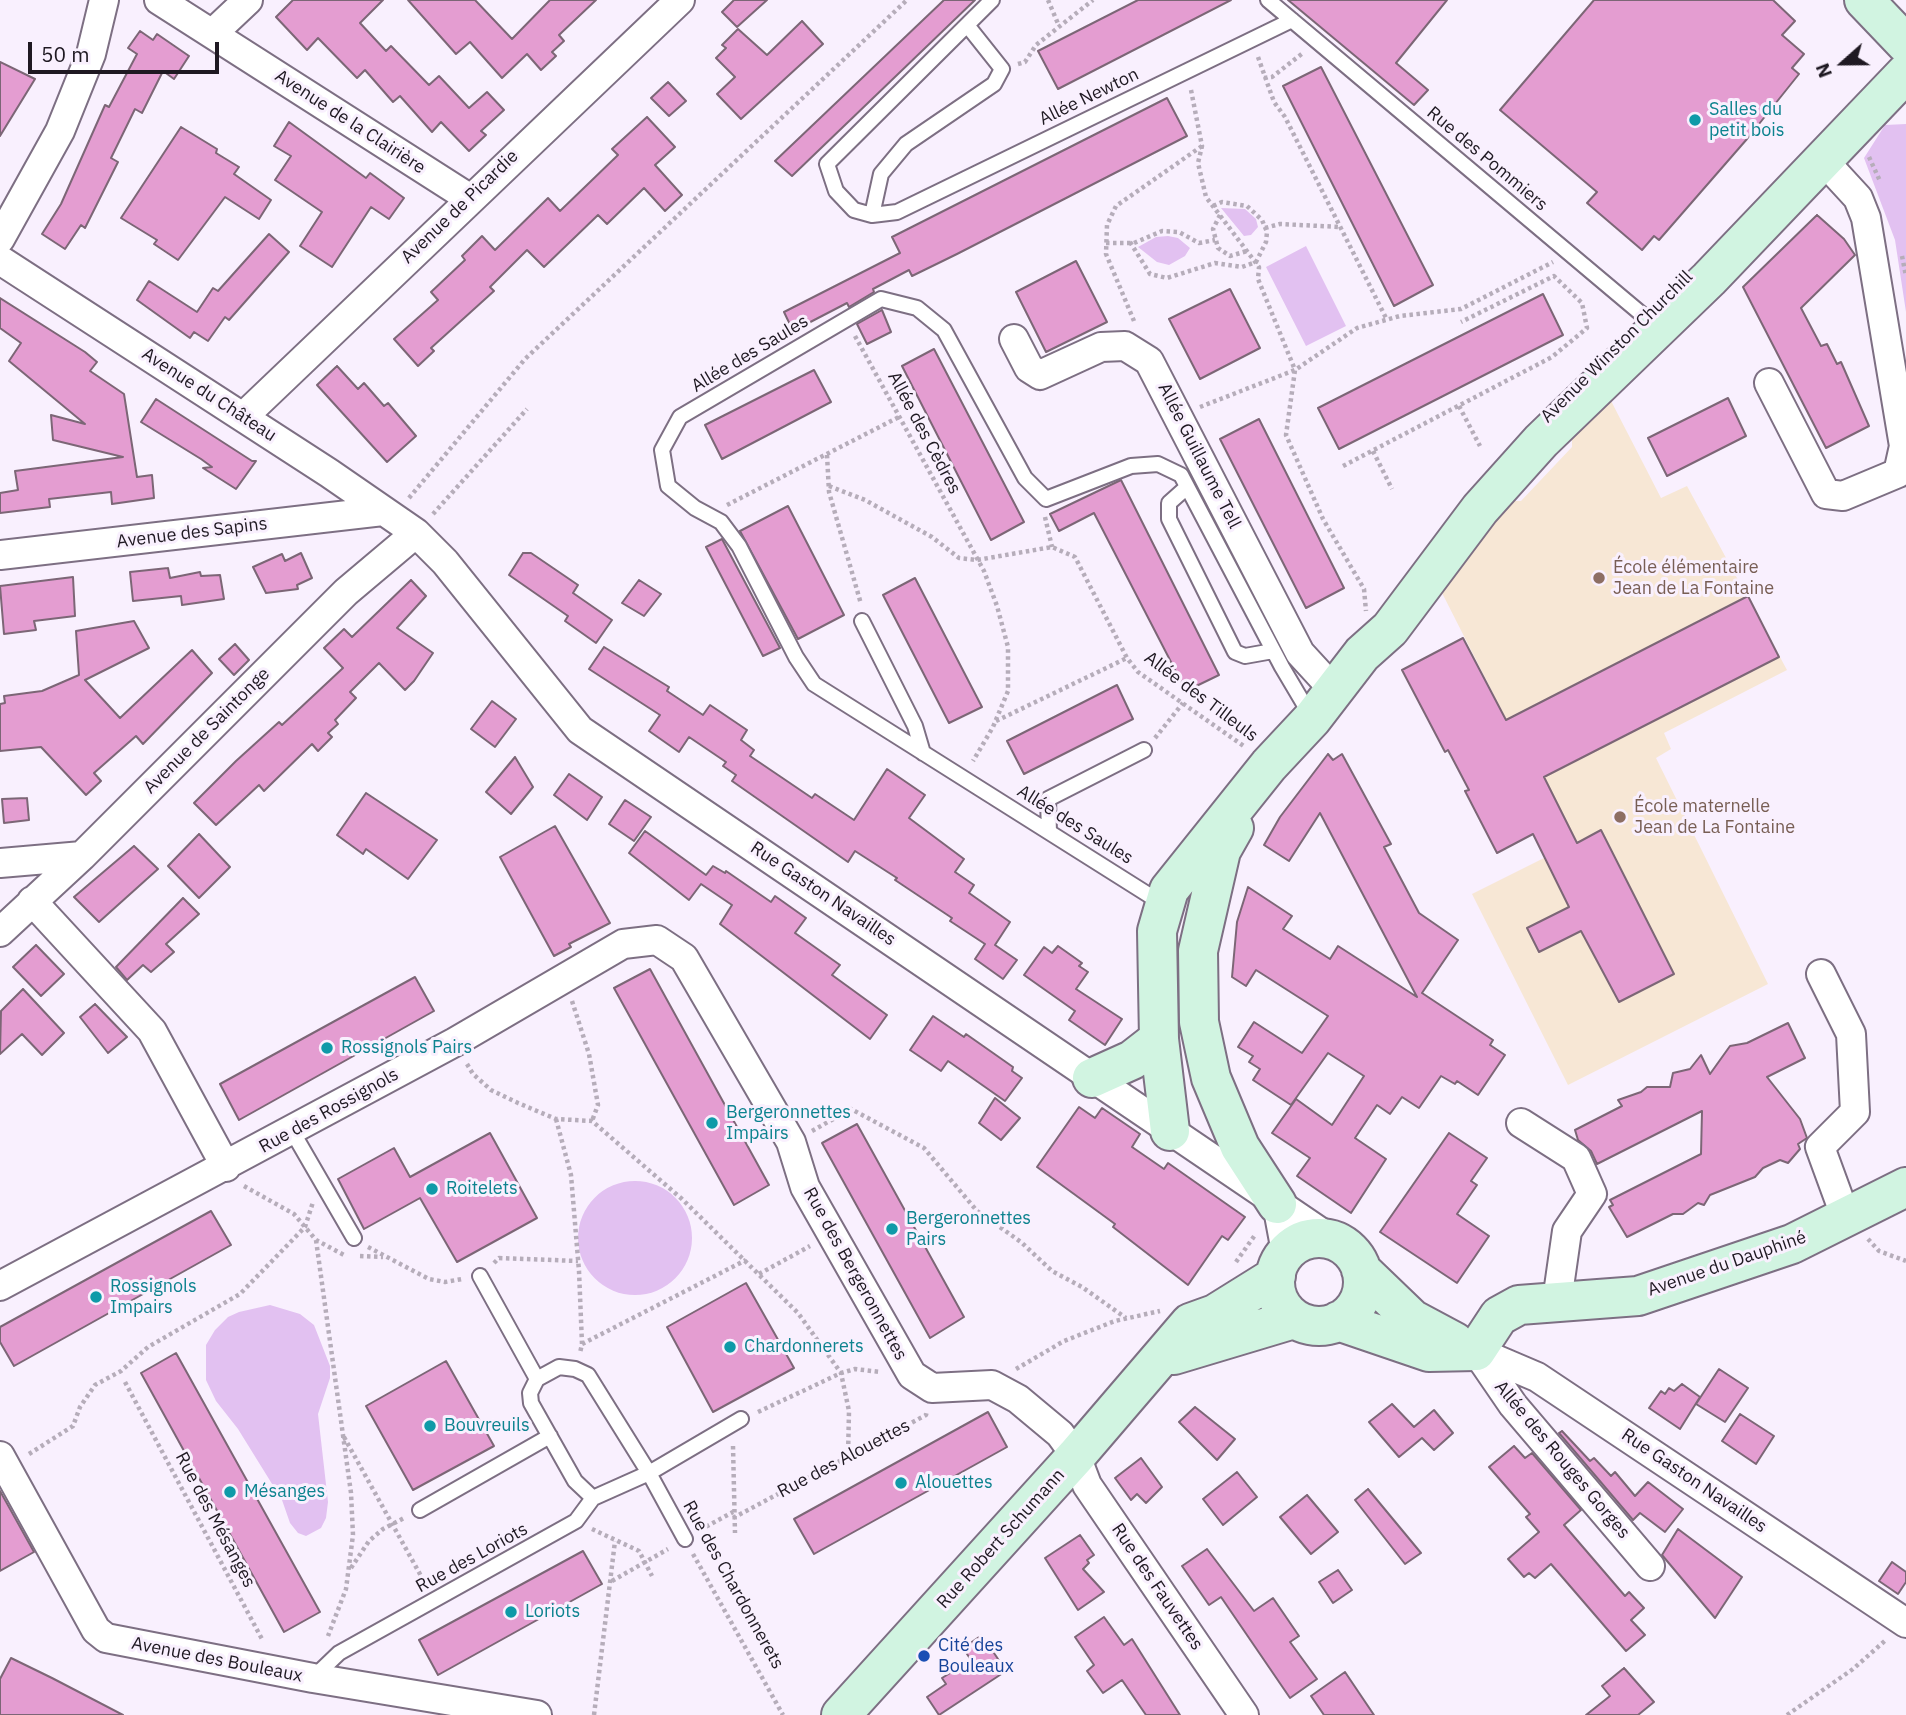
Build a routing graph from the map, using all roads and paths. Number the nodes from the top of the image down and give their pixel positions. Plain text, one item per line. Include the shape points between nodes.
1 (104, 0) edge
2 (159, 0) edge
3 (248, 0) edge
4 (680, 0) edge
5 (907, 0) edge
6 (992, 0) edge
7 (1048, 0) edge
8 (1093, 0) edge
9 (1268, 0) edge
10 (1864, 0) edge
11 (1292, 20) junction
12 (967, 24) junction
13 (1059, 26) junction
14 (213, 33) junction
15 (1253, 38) junction
16 (1315, 40) junction
17 (1906, 44) edge
18 (1003, 69) junction
19 (1185, 71) junction
20 (1906, 71) edge
21 (1264, 78) junction
22 (1202, 146) junction
23 (1823, 160) junction
24 (469, 198) junction
25 (1213, 205) junction
26 (873, 215) junction
27 (1220, 215) junction
28 (1265, 228) junction
29 (1341, 228) junction
30 (0, 239) edge
31 (1214, 240) junction
32 (1130, 242) junction
33 (1106, 243) junction
34 (1247, 251) junction
35 (1570, 254) junction
36 (0, 260) edge
37 (1256, 262) junction
38 (846, 320) junction
39 (1387, 320) junction
40 (1461, 322) dead end
41 (1651, 323) junction
42 (1014, 339) dead end
43 (1149, 361) junction
44 (1295, 370) junction
45 (1769, 383) dead end
46 (1459, 406) junction
47 (527, 410) dead end
48 (243, 417) junction
49 (899, 417) junction
50 (1180, 417) junction
51 (1480, 446) dead end
52 (1373, 451) junction
53 (827, 455) junction
54 (1343, 466) dead end
55 (829, 486) junction
56 (1187, 487) junction
57 (1392, 489) dead end
58 (1046, 499) junction
59 (708, 514) junction
60 (398, 521) junction
61 (1052, 547) junction
62 (0, 555) edge
63 (977, 560) junction
64 (1378, 620) junction
65 (862, 621) joint
66 (1273, 651) junction
67 (1362, 654) junction
68 (1127, 658) junction
69 (1183, 703) junction
70 (1323, 704) junction
71 (995, 722) junction
72 (1144, 750) joint
73 (923, 753) junction
74 (1269, 765) junction
75 (963, 778) junction
76 (1049, 832) junction
77 (82, 856) junction
78 (0, 863) edge
79 (32, 901) junction
80 (1164, 904) junction
81 (0, 932) edge
82 (657, 940) joint
83 (1822, 974) dead end
84 (561, 981) junction
85 (1159, 1039) junction
86 (455, 1042) junction
87 (1092, 1078) junction
88 (1211, 1078) junction
89 (556, 1119) junction
90 (592, 1121) junction
91 (1521, 1123) dead end
92 (1170, 1130) junction
93 (292, 1131) junction
94 (791, 1142) junction
95 (226, 1167) junction
96 (1906, 1187) edge
97 (316, 1193) dead end
98 (1278, 1204) junction
99 (1846, 1218) junction
100 (305, 1227) junction
101 (831, 1235) junction
102 (354, 1238) dead end
103 (316, 1240) junction
104 (1332, 1240) junction
105 (384, 1257) dead end
106 (746, 1260) junction
107 (1906, 1261) edge
108 (1281, 1264) junction
109 (1233, 1266) dead end
110 (1361, 1270) junction
111 (759, 1274) junction
112 (480, 1276) dead end
113 (0, 1286) edge
114 (1557, 1301) junction
115 (1171, 1308) dead end
116 (1126, 1318) junction
117 (1294, 1319) junction
118 (1338, 1321) junction
119 (582, 1344) junction
120 (1476, 1351) junction
121 (1160, 1362) junction
122 (575, 1368) junction
123 (841, 1373) junction
124 (537, 1379) junction
125 (125, 1382) dead end
126 (922, 1382) junction
127 (992, 1385) junction
128 (741, 1419) junction
129 (342, 1433) junction
130 (550, 1437) junction
131 (1076, 1456) junction
132 (848, 1457) junction
133 (3, 1462) edge
134 (649, 1473) junction
135 (593, 1498) junction
136 (420, 1510) joint
137 (733, 1518) junction
138 (576, 1521) junction
139 (392, 1524) junction
140 (735, 1532) dead end
141 (685, 1539) joint
142 (615, 1541) junction
143 (1650, 1566) dead end
144 (349, 1572) junction
145 (652, 1576) dead end
146 (435, 1601) junction
147 (1906, 1623) edge
148 (280, 1672) junction
149 (313, 1678) junction
150 (537, 1715) edge
151 (594, 1715) edge
152 (783, 1715) edge
153 (841, 1715) edge
154 (1244, 1715) edge
155 (1787, 1715) edge

1 - 30 street via 91,54 60,131
2 - 14 street, Avenue de la Clairière
3 - 14 street
4 - 24 street, Avenue de Picardie
5 - 60 path via 526,359 413,492
6 - 12 lane
7 - 13 path
8 - 13 path
9 - 11 lane
10 - 17 street
11 - 15 lane, Allée Newton
11 - 16 lane, Rue des Pommiers
12 - 18 lane
12 - 26 lane via 827,164 836,191 854,210
13 - 18 path via 1036,45 1025,62
14 - 24 street, Avenue de la Clairière
15 - 19 lane, Allée Newton
15 - 21 path
16 - 21 path via 1301,56
16 - 35 lane, Rue des Pommiers
18 - 26 lane via 994,84 906,144 881,174
19 - 22 path
19 - 26 lane, Allée Newton via 897,212
20 - 23 street, Avenue Winston Churchill
20 - 41 street, Avenue Winston Churchill via 1872,97
21 - 29 path
22 - 25 path via 1198,163 1206,197
22 - 33 path via 1116,205 1107,225
23 - 41 street, Avenue Winston Churchill
23 - 45 street via 1857,198 1866,218 1904,446 1898,473 1843,496 1826,494
24 - 48 street, Avenue de Picardie
25 - 27 path
25 - 28 path via 1247,206
27 - 31 path via 1213,229
27 - 34 path
28 - 29 path via 1280,224
28 - 37 path via 1266,242
29 - 39 path
31 - 32 path via 1199,243 1179,232 1162,231
31 - 34 path via 1230,256
32 - 33 path
32 - 37 path via 1150,274 1167,278 1215,263 1242,267
33 - 43 path via 1106,254
34 - 37 path
35 - 39 path via 1461,309
35 - 41 lane, Rue des Pommiers
36 - 48 street, Avenue du Château
37 - 44 path via 1258,279
38 - 49 path, Allée des Cèdres
38 - 58 lane, Allée des Saules via 881,299 917,308 944,330 1025,478
38 - 59 lane, Allée des Saules via 680,417 662,450 668,486
39 - 44 path via 1357,328
40 - 46 path via 1554,276 1581,303 1587,328 1552,358
41 - 64 street, Avenue Winston Churchill via 1532,432
41 - 67 street, Avenue Winston Churchill via 1480,509 1390,629
42 - 43 street via 1029,368 1040,375 1101,347 1125,345
43 - 50 street, Allée Guillaume Tell
44 - 50 path via 1221,396
44 - 64 path via 1286,435 1323,519 1364,589 1364,609
46 - 51 path
46 - 52 path
47 - 60 path
48 - 60 street, Avenue du Château
49 - 53 path
49 - 63 path, Allée des Cèdres
50 - 70 street, Allée Guillaume Tell
52 - 54 path
52 - 57 path
53 - 55 path
53 - 59 path
55 - 63 path via 865,500 960,558
55 - 65 path via 863,608
56 - 58 lane via 1181,475 1158,464 1131,466
56 - 66 lane
56 - 66 lane via 1169,503 1168,519 1235,652 1245,656
58 - 61 path
59 - 73 lane, Allée des Saules via 722,522 739,546 814,684
60 - 62 street, Avenue des Sapins
60 - 77 street, Avenue de Saintonge via 346,592
60 - 87 street, Rue Gaston Navailles via 445,562 580,730
61 - 63 path
61 - 68 path, Allée des Tilleuls via 1075,557
63 - 71 path, Allée des Cèdres via 997,606 1007,647 1008,691
64 - 67 street, Avenue Winston Churchill
65 - 73 lane via 915,726
66 - 70 lane
67 - 70 street, Avenue Winston Churchill
68 - 69 path, Allée des Tilleuls via 1138,672
68 - 71 path
69 - 72 path
69 - 74 path, Allée des Tilleuls
70 - 74 street, Avenue Winston Churchill
71 - 75 path, Allée des Cèdres
72 - 76 lane via 1048,799
73 - 75 lane, Allée des Saules
74 - 80 street, Avenue Winston Churchill via 1168,890
74 - 88 street, Avenue Winston Churchill via 1221,851 1198,951 1199,1022
75 - 76 lane, Allée des Saules
76 - 80 lane, Allée des Saules
77 - 78 street
77 - 79 street, Avenue de Saintonge
79 - 81 street, Avenue de Saintonge
79 - 95 street via 152,1031
80 - 85 street, Avenue Winston Churchill via 1157,931
82 - 84 street, Rue des Rossignols via 623,944
82 - 94 street, Rue des Bergeronnettes via 684,958
83 - 99 street via 1851,1034 1855,1112 1819,1146
84 - 86 street, Rue des Rossignols
84 - 90 path via 580,1020 589,1054 598,1105
85 - 87 street via 1132,1060
85 - 92 street, Avenue Winston Churchill
86 - 89 path via 473,1074 491,1090
86 - 93 street, Rue des Rossignols
87 - 92 street, Rue Gaston Navailles
88 - 92 street
88 - 98 street, Avenue Winston Churchill via 1240,1147
89 - 90 path
89 - 119 path via 571,1175
90 - 106 path
91 - 114 street via 1576,1158 1592,1194 1567,1231
92 - 98 street, Rue Gaston Navailles
93 - 95 street, Rue des Rossignols
93 - 102 lane
94 - 101 street, Rue des Bergeronnettes via 804,1187
94 - 116 path via 851,1109 860,1112 924,1148 977,1211 1052,1271
95 - 100 path via 241,1184 294,1214
95 - 113 street, Rue des Rossignols
96 - 99 street, Avenue du Dauphiné
97 - 100 path
98 - 104 street, Rue Gaston Navailles
98 - 108 street
98 - 109 path
99 - 107 path via 1880,1251
99 - 114 street, Avenue du Dauphiné via 1792,1244 1637,1296
100 - 103 path
100 - 133 path via 240,1294 148,1347 121,1371 95,1385 73,1426
101 - 111 path
101 - 126 street, Rue des Bergeronnettes
103 - 105 path via 340,1255
103 - 129 path
104 - 108 street via 1302,1242
104 - 110 street via 1350,1252
106 - 111 path
106 - 119 path
108 - 117 street via 1276,1293
108 - 121 street, Rue Robert Schumann via 1215,1314 1190,1323
110 - 118 street via 1359,1301
110 - 120 street, Rue Gaston Navailles via 1412,1319
111 - 123 path via 798,1313
112 - 124 lane
114 - 120 street, Avenue du Dauphiné via 1519,1305 1499,1316
115 - 116 path
116 - 127 path via 1064,1341
117 - 118 street via 1321,1327
117 - 121 street, Rue Robert Schumann
118 - 120 street, Rue Gaston Navailles via 1429,1352
119 - 122 path
120 - 143 street, Allée des Rouges Gorges via 1513,1405
120 - 147 street, Rue Gaston Navailles via 1537,1377
121 - 131 street, Rue Robert Schumann
122 - 124 lane via 559,1367
122 - 134 lane, Rue des Chardonnerets via 588,1375
123 - 126 path via 855,1369
123 - 128 path
123 - 132 path via 849,1411
124 - 130 lane via 530,1393 531,1404
125 - 148 path, Rue des Mésanges
126 - 127 street
126 - 132 path, Rue des Alouettes via 926,1415
127 - 131 street via 1018,1399 1060,1434
128 - 134 lane
128 - 137 path via 733,1436
129 - 139 path
129 - 144 path via 352,1521
130 - 135 lane via 575,1481
130 - 136 lane
131 - 153 street, Rue Robert Schumann
131 - 154 street, Rue des Fauvettes via 1087,1485
132 - 137 path, Rue des Alouettes
133 - 148 street, Avenue des Bouleaux via 96,1630 106,1637
134 - 135 lane, Rue des Loriots
134 - 141 lane, Rue des Chardonnerets
135 - 138 lane, Rue des Loriots
136 - 139 path
137 - 140 path
138 - 142 path
138 - 146 lane, Rue des Loriots
139 - 144 path via 369,1541
139 - 146 path
141 - 152 path, Rue des Chardonnerets
142 - 145 path via 639,1551
142 - 151 path
144 - 149 path via 332,1628 314,1661
146 - 149 lane, Rue des Loriots via 339,1653
147 - 155 path via 1853,1669
148 - 149 street, Avenue des Bouleaux
149 - 150 street, Avenue des Bouleaux

